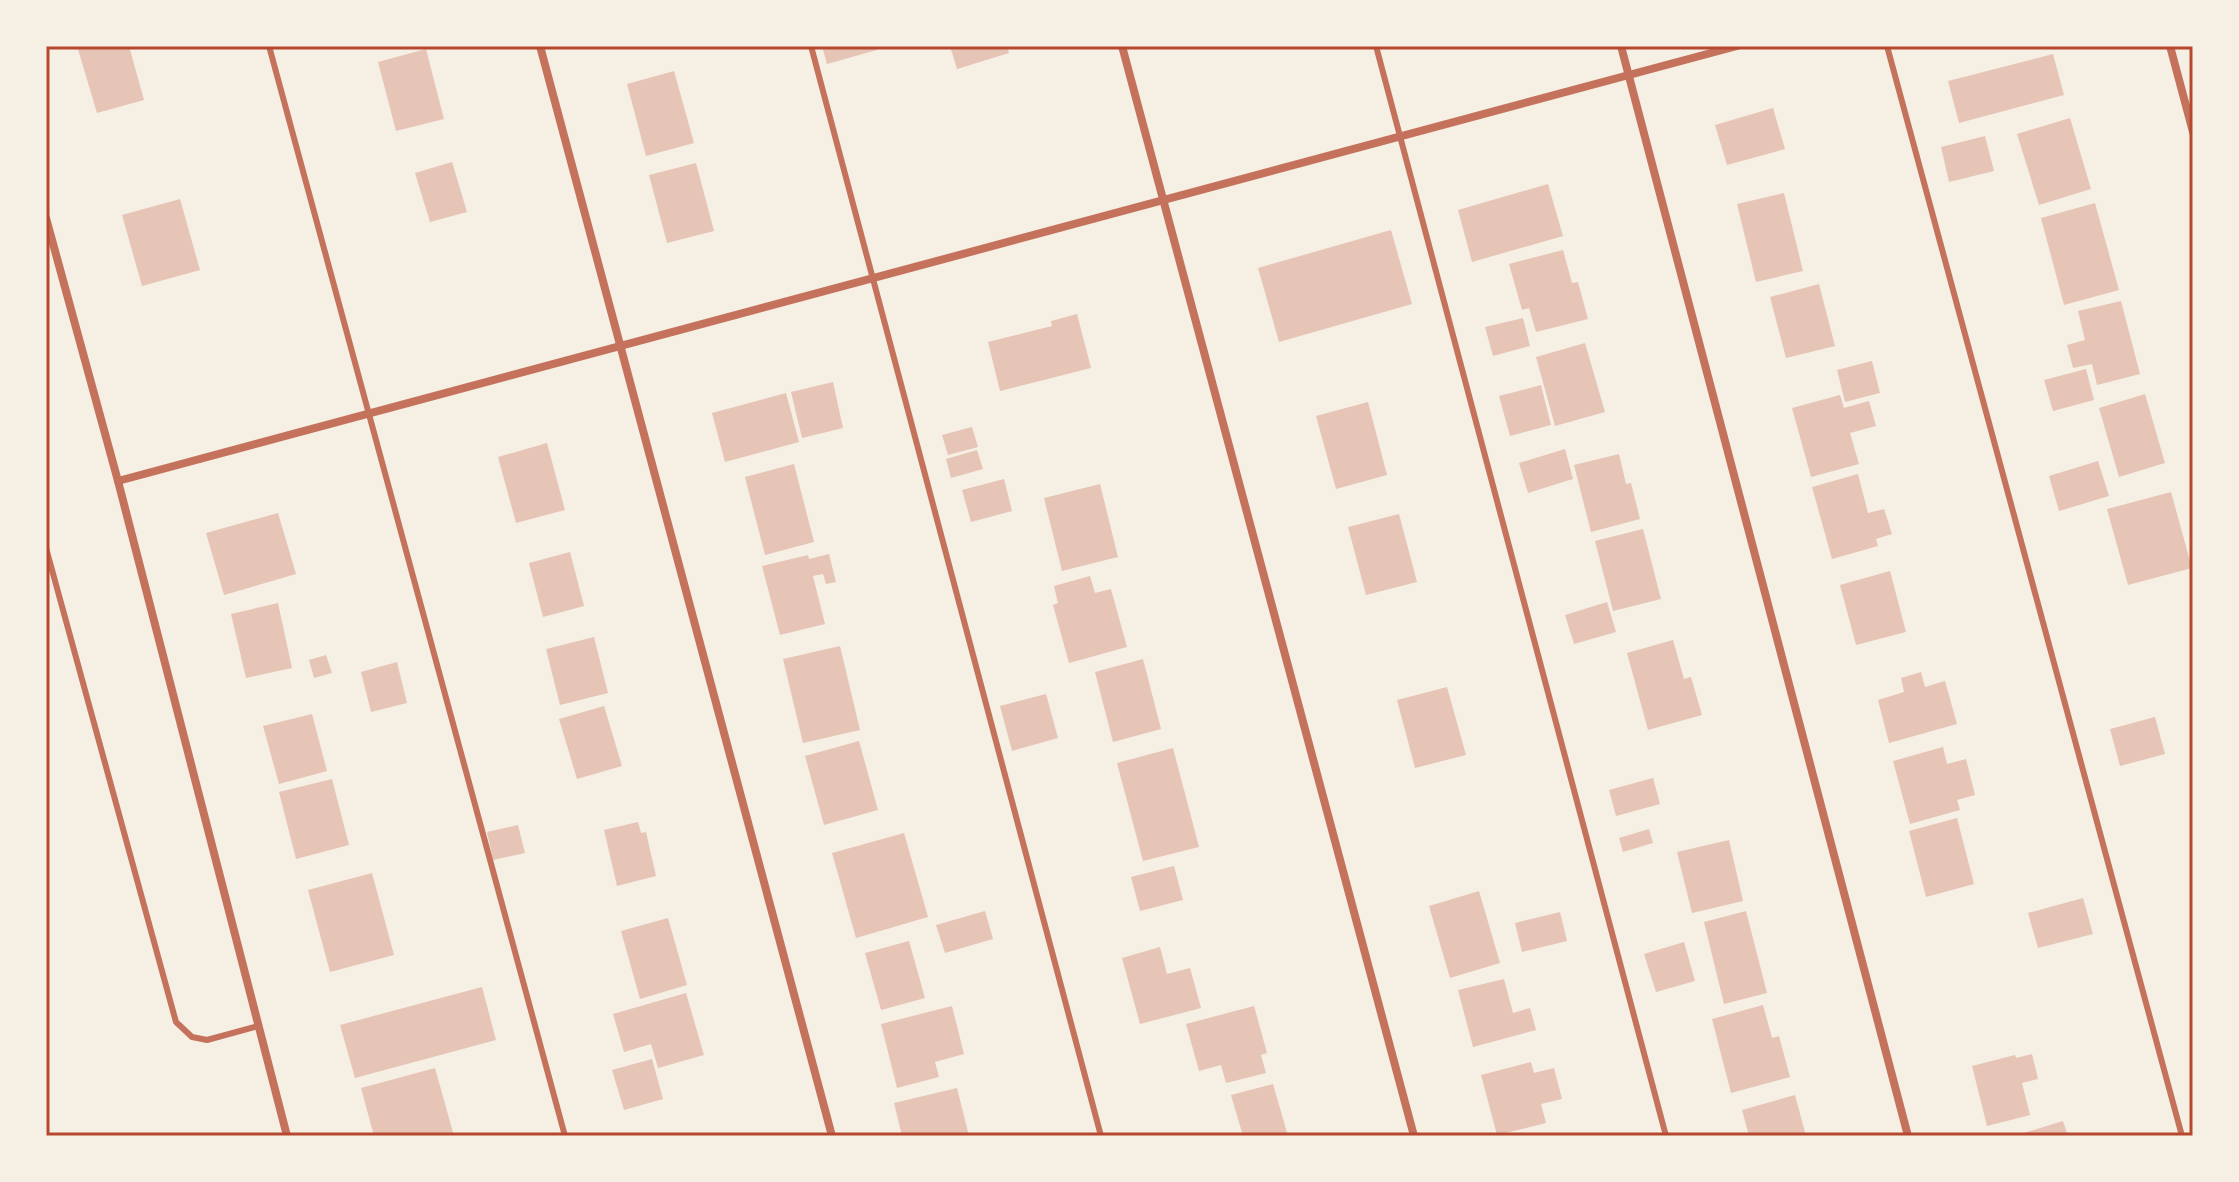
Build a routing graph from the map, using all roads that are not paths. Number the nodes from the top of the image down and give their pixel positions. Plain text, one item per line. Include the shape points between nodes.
1 (269, 46) edge
2 (540, 46) edge
3 (811, 46) edge
4 (1122, 46) edge
5 (1376, 46) edge
6 (1621, 46) edge
7 (1737, 46) edge
8 (1887, 46) edge
9 (2170, 46) edge
10 (1629, 76) junction
11 (2193, 132) edge
12 (1400, 136) junction
13 (1163, 200) junction
14 (46, 218) edge
15 (873, 277) junction
16 (620, 345) junction
17 (368, 412) junction
18 (118, 481) junction
19 (46, 548) edge
20 (258, 1026) junction
21 (287, 1136) edge
22 (565, 1136) edge
23 (832, 1136) edge
24 (1101, 1136) edge
25 (1414, 1136) edge
26 (1666, 1136) edge
27 (1908, 1136) edge
28 (2182, 1136) edge

1 - 17 lane
2 - 16 street
3 - 15 lane
4 - 13 street
5 - 12 lane
6 - 10 street
7 - 10 street
8 - 28 lane
9 - 11 street
10 - 12 street
10 - 27 street
12 - 13 street
12 - 26 lane
13 - 15 street
13 - 25 street
14 - 18 street
15 - 16 street
15 - 24 lane
16 - 17 street
16 - 23 street
17 - 18 street
17 - 22 lane
18 - 20 street
19 - 20 lane via 176,1022 192,1037 207,1040
20 - 21 street

